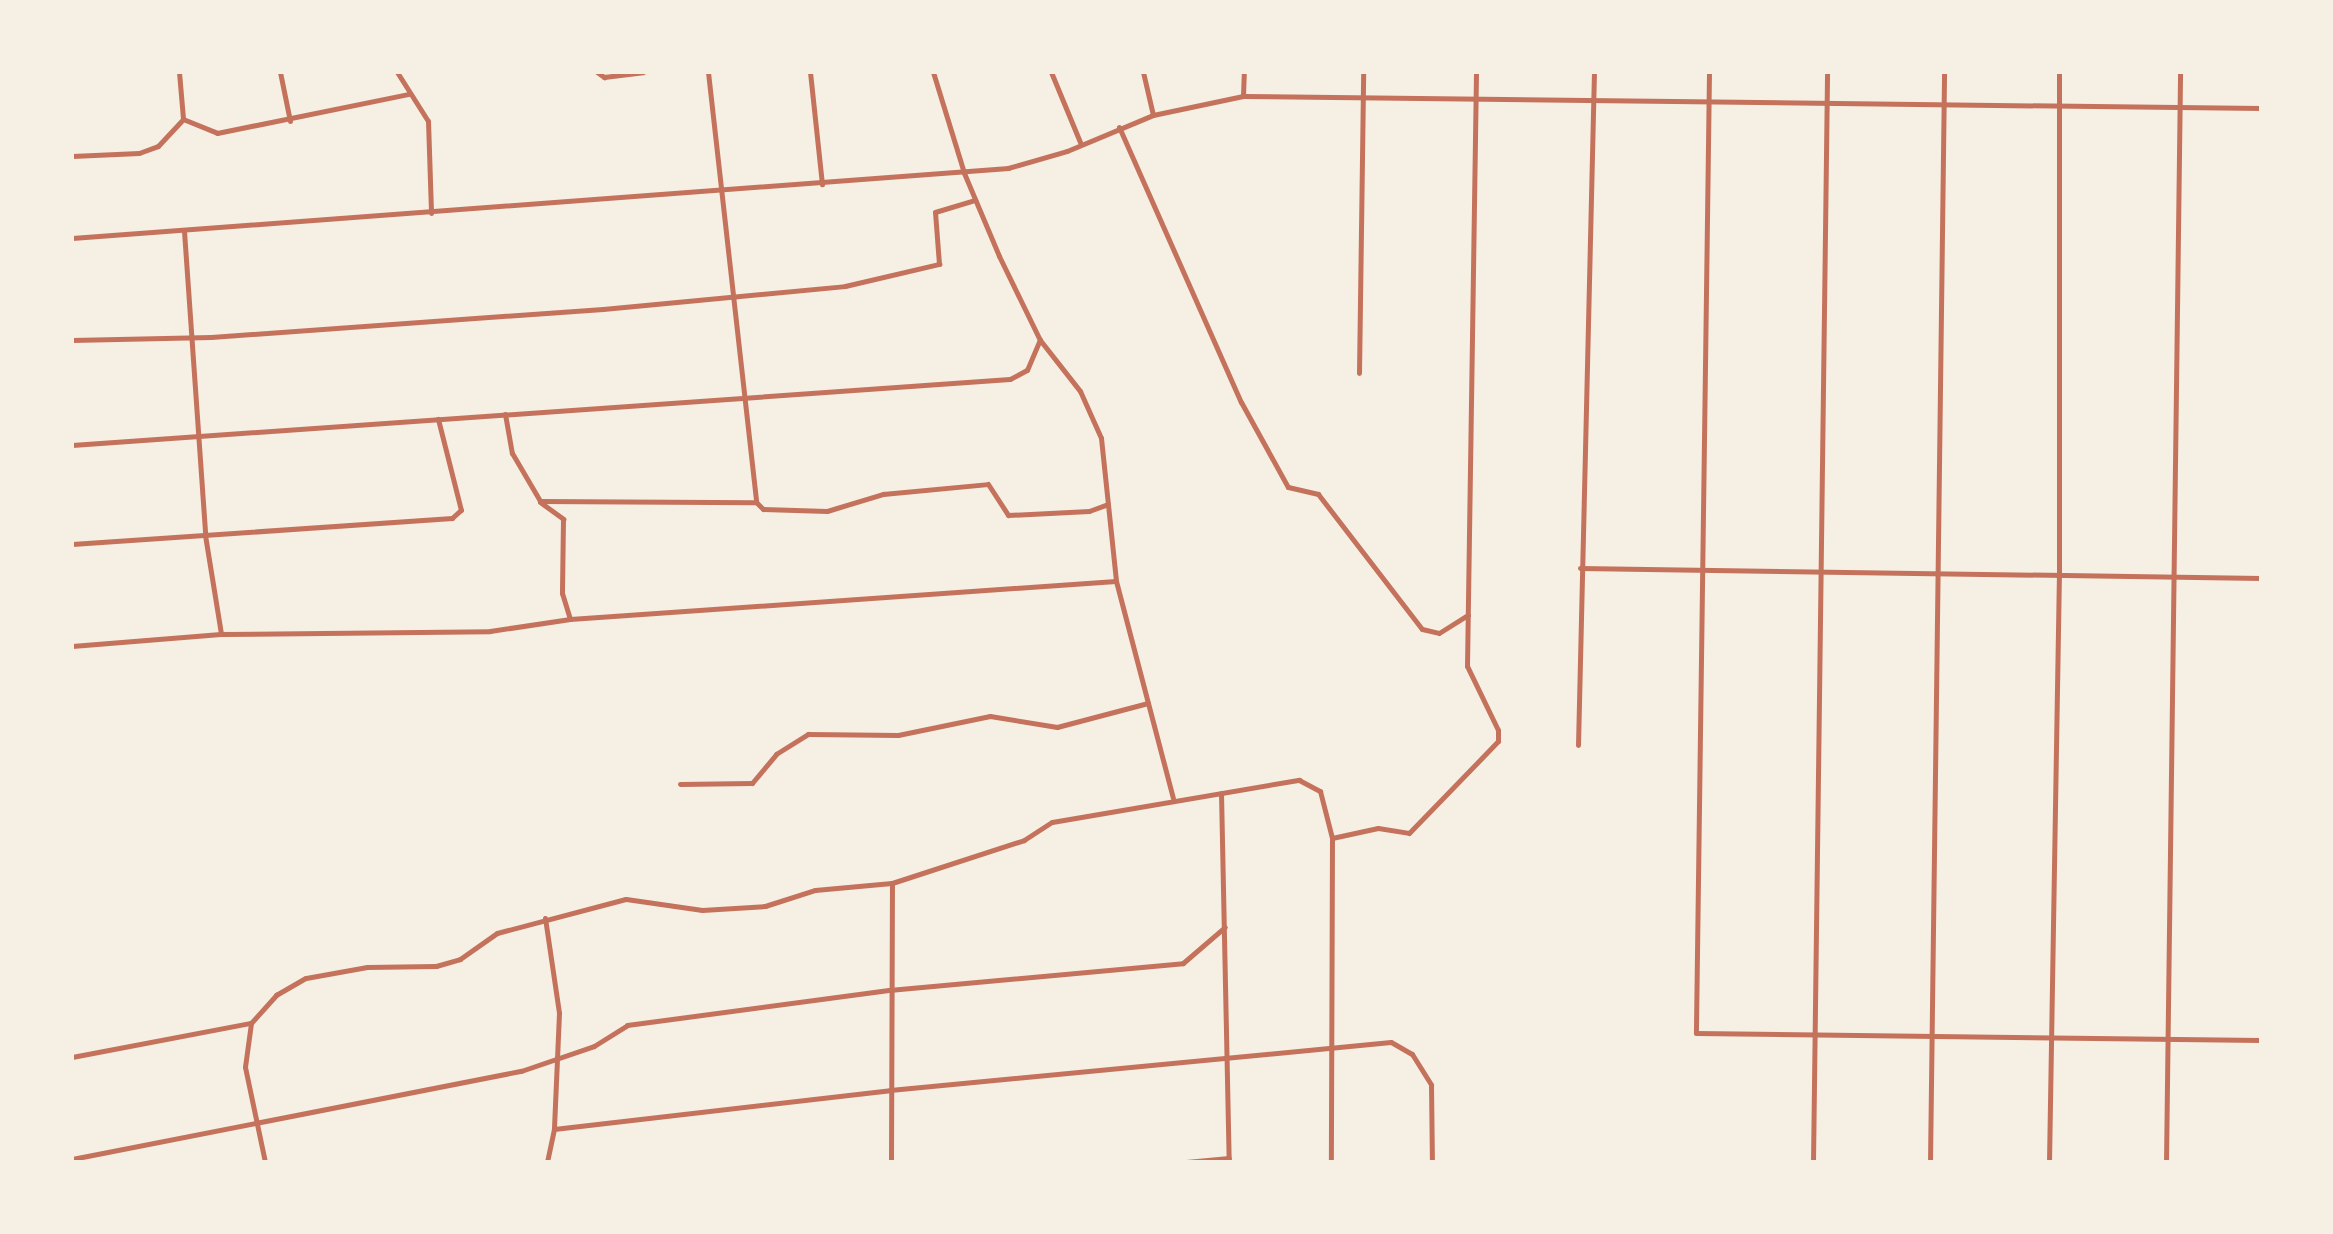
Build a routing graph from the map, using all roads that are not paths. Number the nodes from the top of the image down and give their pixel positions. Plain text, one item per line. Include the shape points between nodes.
1 (179, 72) edge
2 (280, 72) edge
3 (397, 72) edge
4 (597, 72) edge
5 (643, 72) edge
6 (708, 72) edge
7 (810, 72) edge
8 (933, 72) edge
9 (1051, 72) edge
10 (1143, 72) edge
11 (1244, 72) edge
12 (1363, 72) edge
13 (1476, 72) edge
14 (1594, 72) edge
15 (1709, 72) edge
16 (1827, 72) edge
17 (1944, 72) edge
18 (2059, 72) edge
19 (2180, 72) edge
20 (409, 94) junction
21 (1243, 96) junction
22 (1363, 98) junction
23 (1476, 99) junction
24 (1593, 103) junction
25 (1708, 104) junction
26 (1827, 105) junction
27 (1944, 106) junction
28 (2059, 107) junction
29 (2179, 108) junction
30 (2261, 108) edge
31 (1153, 115) junction
32 (183, 119) junction
33 (290, 121) junction
34 (1119, 127) junction
35 (1080, 142) junction
36 (72, 156) edge
37 (964, 173) junction
38 (822, 184) junction
39 (722, 191) junction
40 (975, 200) junction
41 (431, 213) junction
42 (184, 231) junction
43 (72, 238) edge
44 (734, 299) junction
45 (190, 335) junction
46 (72, 340) edge
47 (1040, 340) junction
48 (1359, 373) dead end
49 (745, 397) junction
50 (505, 414) junction
51 (438, 419) junction
52 (196, 438) junction
53 (72, 445) edge
54 (540, 501) junction
55 (756, 502) junction
56 (1108, 504) junction
57 (205, 535) junction
58 (72, 544) edge
59 (1580, 568) junction
60 (1702, 571) junction
61 (1820, 571) junction
62 (1937, 572) junction
63 (2059, 574) junction
64 (2261, 578) edge
65 (2173, 579) junction
66 (1116, 581) junction
67 (1468, 615) junction
68 (570, 619) junction
69 (221, 634) junction
70 (72, 646) edge
71 (1148, 703) junction
72 (1578, 745) dead end
73 (680, 784) dead end
74 (1221, 793) junction
75 (1173, 798) junction
76 (1332, 838) junction
77 (892, 883) junction
78 (545, 918) junction
79 (1225, 927) junction
80 (889, 990) junction
81 (251, 1023) junction
82 (1815, 1036) junction
83 (1932, 1036) junction
84 (2051, 1038) junction
85 (2168, 1039) junction
86 (2261, 1040) edge
87 (1331, 1048) junction
88 (72, 1057) edge
89 (1227, 1057) junction
90 (557, 1058) junction
91 (890, 1090) junction
92 (258, 1125) junction
93 (554, 1129) junction
94 (72, 1159) edge
95 (1229, 1160) edge
96 (265, 1162) edge
97 (547, 1162) edge
98 (891, 1162) edge
99 (1186, 1162) edge
100 (1331, 1162) edge
101 (1432, 1162) edge
102 (1813, 1162) edge
103 (1930, 1162) edge
104 (2049, 1162) edge
105 (2166, 1162) edge

1 - 32 street
2 - 33 street
3 - 20 street
4 - 5 street via 604,77
6 - 39 street
7 - 38 street
8 - 37 street
9 - 35 street
10 - 31 street
11 - 21 street
12 - 22 street
13 - 23 street
14 - 24 street
15 - 25 street
16 - 26 street
17 - 27 street
18 - 28 street
19 - 29 street
20 - 33 street
20 - 41 street via 428,121
21 - 22 street
21 - 31 street
22 - 23 street
22 - 48 street
23 - 24 street
23 - 67 street
24 - 25 street
24 - 59 street
25 - 26 street
25 - 60 street
26 - 27 street
26 - 61 street
27 - 28 street
27 - 62 street
28 - 29 street
28 - 63 street
29 - 30 street
29 - 65 street
31 - 34 street
32 - 33 street via 217,133
32 - 36 street via 158,146 139,153
34 - 35 street
34 - 67 street via 1241,402 1288,487 1318,494 1422,629 1439,633
35 - 37 street via 1008,168
37 - 38 street
37 - 40 street
38 - 39 street
39 - 41 street
39 - 44 street
40 - 44 street via 935,212 939,264 845,286
40 - 47 street
41 - 42 street
42 - 43 street
42 - 45 street
44 - 45 street
44 - 49 street
45 - 46 street
45 - 52 street
47 - 49 street via 1027,370 1010,379
47 - 56 street via 1080,391 1101,438
49 - 50 street
49 - 55 street
50 - 51 street
50 - 54 street via 512,453
51 - 52 street
51 - 57 street via 461,510 452,518
52 - 53 street
52 - 57 street
54 - 55 street
54 - 68 street via 563,519 562,593
55 - 56 street via 763,509 827,511 883,494 988,484 1008,515 1089,511
56 - 66 street
57 - 58 street
57 - 69 street
59 - 60 street
59 - 72 street
60 - 61 street
60 - 82 street via 1696,1033
61 - 62 street
61 - 82 street
62 - 63 street
62 - 83 street
63 - 65 street
63 - 84 street
64 - 65 street
65 - 85 street
66 - 68 street
66 - 71 street
67 - 76 street via 1468,673 1498,730 1498,741 1409,833 1378,828
68 - 69 street via 490,631
69 - 70 street
71 - 73 street via 1057,727 990,716 898,735 808,734 776,754 752,783
71 - 75 street
74 - 75 street
74 - 76 street via 1299,780 1312,784 1325,801
74 - 79 street
75 - 77 street via 1052,822 1024,840
76 - 87 street
77 - 78 street via 702,910 626,899
77 - 80 street
78 - 81 street via 497,933 460,959 436,966 367,967 306,978 276,995
78 - 90 street via 559,988
79 - 80 street via 1183,963
79 - 89 street
80 - 90 street via 627,1025 594,1046
80 - 91 street
81 - 88 street
81 - 92 street via 245,1067
82 - 83 street
82 - 102 street
83 - 84 street
83 - 103 street
84 - 85 street
84 - 104 street
85 - 86 street
85 - 105 street
87 - 89 street
87 - 100 street
87 - 101 street via 1391,1042 1422,1065 1431,1085
89 - 91 street
89 - 95 street
90 - 92 street via 521,1071
90 - 93 street
91 - 93 street
91 - 98 street
92 - 94 street
92 - 96 street
93 - 97 street
95 - 99 street

